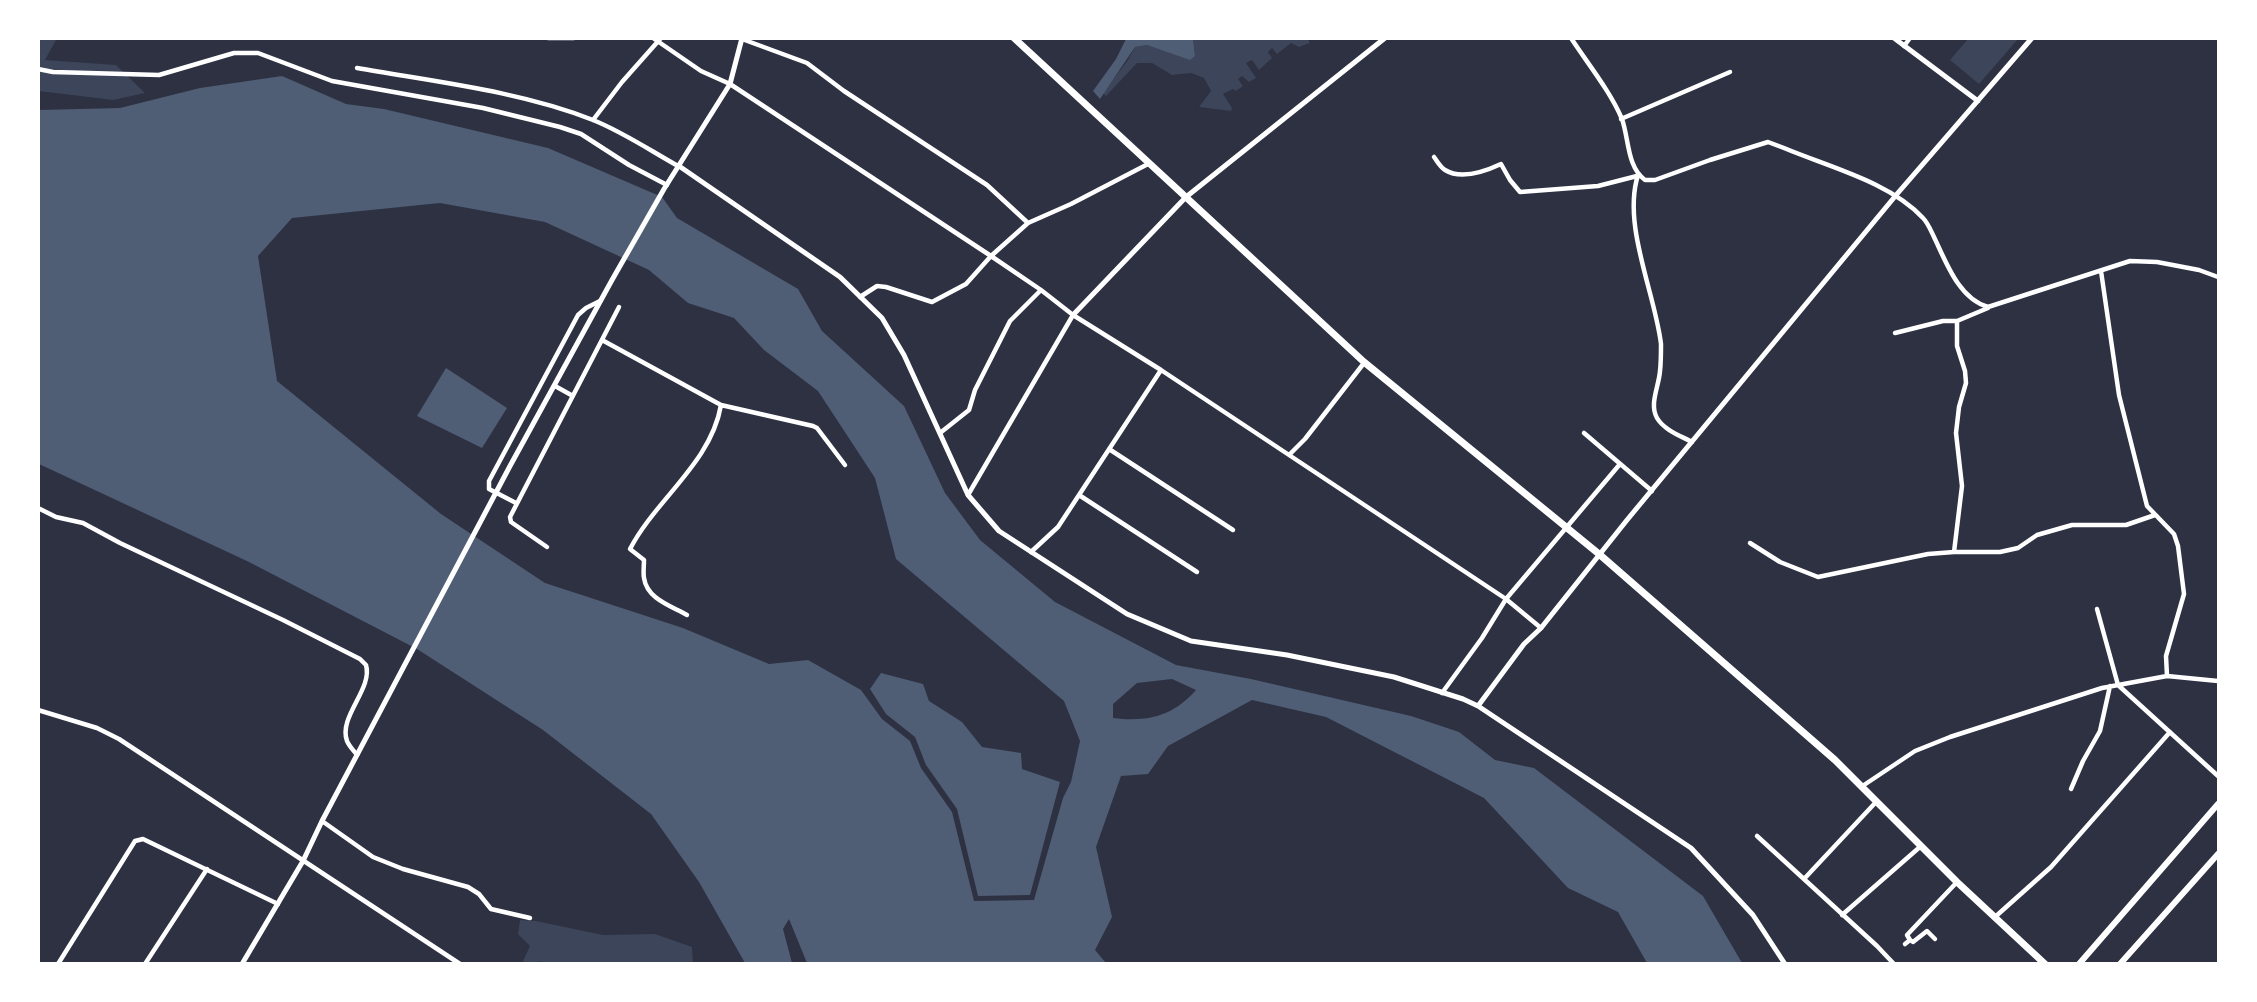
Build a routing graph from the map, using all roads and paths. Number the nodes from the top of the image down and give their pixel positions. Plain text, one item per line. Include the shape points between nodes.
1 (548, 38) edge
2 (574, 38) edge
3 (653, 38) edge
4 (743, 38) edge
5 (1014, 38) edge
6 (1385, 38) edge
7 (1571, 38) edge
8 (1894, 38) edge
9 (1910, 38) edge
10 (2032, 38) edge
11 (660, 41) edge
12 (1903, 46) junction
13 (357, 68) dead end
14 (38, 69) edge
15 (1730, 72) dead end
16 (730, 84) junction
17 (1978, 101) junction
18 (1621, 119) junction
19 (593, 120) junction
20 (1434, 157) dead end
21 (1148, 164) junction
22 (679, 166) junction
23 (1638, 175) junction
24 (665, 187) junction
25 (1897, 194) junction
26 (1186, 197) junction
27 (1028, 223) junction
28 (991, 256) junction
29 (2101, 271) junction
30 (2218, 277) edge
31 (1041, 290) junction
32 (860, 297) junction
33 (601, 300) junction
34 (619, 307) dead end
35 (1988, 307) junction
36 (1073, 315) junction
37 (1956, 321) junction
38 (1895, 333) dead end
39 (602, 340) junction
40 (1364, 362) junction
41 (1161, 370) junction
42 (555, 386) junction
43 (573, 396) junction
44 (721, 405) junction
45 (940, 433) junction
46 (1584, 433) dead end
47 (1692, 442) junction
48 (1109, 449) junction
49 (1289, 455) junction
50 (1620, 464) junction
51 (845, 465) dead end
52 (1652, 491) junction
53 (968, 495) junction
54 (1079, 495) junction
55 (517, 503) junction
56 (38, 508) edge
57 (2155, 515) junction
58 (1566, 527) junction
59 (1233, 530) dead end
60 (1749, 543) dead end
61 (547, 547) dead end
62 (1031, 552) junction
63 (1954, 552) junction
64 (1599, 554) junction
65 (1197, 572) dead end
66 (1506, 599) junction
67 (2097, 609) dead end
68 (687, 615) dead end
69 (1541, 628) junction
70 (2166, 676) junction
71 (2218, 681) edge
72 (2118, 685) junction
73 (2110, 687) junction
74 (1442, 693) junction
75 (1478, 706) junction
76 (38, 710) edge
77 (2170, 732) junction
78 (357, 755) junction
79 (2218, 776) edge
80 (1861, 787) junction
81 (2071, 789) dead end
82 (1877, 801) junction
83 (2218, 804) edge
84 (322, 821) junction
85 (1758, 836) dead end
86 (1921, 845) junction
87 (2218, 854) edge
88 (303, 862) junction
89 (207, 869) junction
90 (1804, 878) junction
91 (1957, 882) junction
92 (278, 904) junction
93 (1842, 915) junction
94 (1995, 917) junction
95 (530, 918) dead end
96 (1935, 939) dead end
97 (58, 964) edge
98 (145, 964) edge
99 (242, 964) edge
100 (460, 964) edge
101 (1785, 964) edge
102 (1894, 964) edge
103 (2045, 964) edge
104 (2079, 964) edge
105 (2120, 964) edge

1 - 2 street
3 - 11 street
4 - 16 street
4 - 27 street via 807,63 988,185
5 - 21 main road
6 - 26 street
7 - 18 street
8 - 12 street
9 - 12 street
10 - 17 street
11 - 16 street via 701,71
11 - 19 street
12 - 17 street
13 - 19 street via 510,96
14 - 24 street via 159,75 234,54 258,53 332,81 546,122 581,134
15 - 18 street
16 - 22 street
16 - 28 street
17 - 25 street
18 - 23 street
19 - 22 street
20 - 23 street via 1454,173 1482,173 1501,164 1520,192 1598,186
21 - 26 main road
21 - 27 street
22 - 24 street
22 - 32 street via 839,277
23 - 25 street via 1655,180 1768,142
23 - 47 street via 1634,216 1661,344 1653,403 1664,426
24 - 33 street
25 - 35 street via 1925,220 1970,299
25 - 47 street
26 - 36 street
26 - 40 main road
27 - 28 street
28 - 31 street
28 - 32 street via 966,284 932,302 877,286
29 - 30 street via 2130,261 2157,261
29 - 35 street
29 - 57 street via 2119,395 2147,506
31 - 36 street
31 - 45 street via 1010,321 969,410
32 - 45 street via 881,318 904,355
33 - 42 street
33 - 55 street via 578,315 489,481 491,490
34 - 39 street
35 - 37 street
36 - 41 street
36 - 53 street
37 - 38 street
37 - 63 street via 1966,383 1956,433 1962,476
39 - 43 street
39 - 44 street
40 - 49 street
40 - 58 main road
41 - 48 street
41 - 49 street
42 - 43 street
42 - 78 street
43 - 55 street
44 - 51 street via 813,426
44 - 68 street via 716,426 695,463 630,549 644,560 643,577 649,590
45 - 53 street
46 - 50 street
47 - 52 street
48 - 54 street
48 - 59 street
49 - 66 street
50 - 52 street
50 - 58 street
52 - 64 street
53 - 62 street via 999,531
54 - 62 street via 1058,527
54 - 65 street
55 - 61 street via 511,522
56 - 78 street via 83,523 360,659 368,670 346,736
57 - 63 street via 2126,525 2072,525 2000,552
57 - 70 street via 2174,534 2184,592 2166,656
58 - 64 main road
58 - 66 street
60 - 63 street via 1818,577
62 - 74 street via 1127,614 1192,641 1394,677
64 - 69 street
64 - 80 main road
66 - 69 street
66 - 74 street
67 - 72 street
69 - 75 street
70 - 71 street
70 - 72 street
72 - 73 street
72 - 77 street
73 - 80 street via 1950,737 1907,755
73 - 81 street via 2100,731
74 - 75 street
75 - 101 street via 1691,848 1753,915
76 - 88 street via 119,739
77 - 79 street
77 - 94 street via 2051,867
78 - 84 street
80 - 82 main road
82 - 86 main road
82 - 90 street
83 - 104 main road
84 - 88 street
84 - 95 street via 373,857 468,887 491,909
85 - 90 street
86 - 91 main road
86 - 93 street
87 - 105 main road
88 - 92 street
88 - 100 street
89 - 92 street
89 - 97 street via 144,839 135,841
89 - 98 street
90 - 93 street
91 - 94 main road
91 - 96 street via 1907,936 1908,942 1913,942 1927,931
92 - 99 street
93 - 102 street
94 - 103 main road

